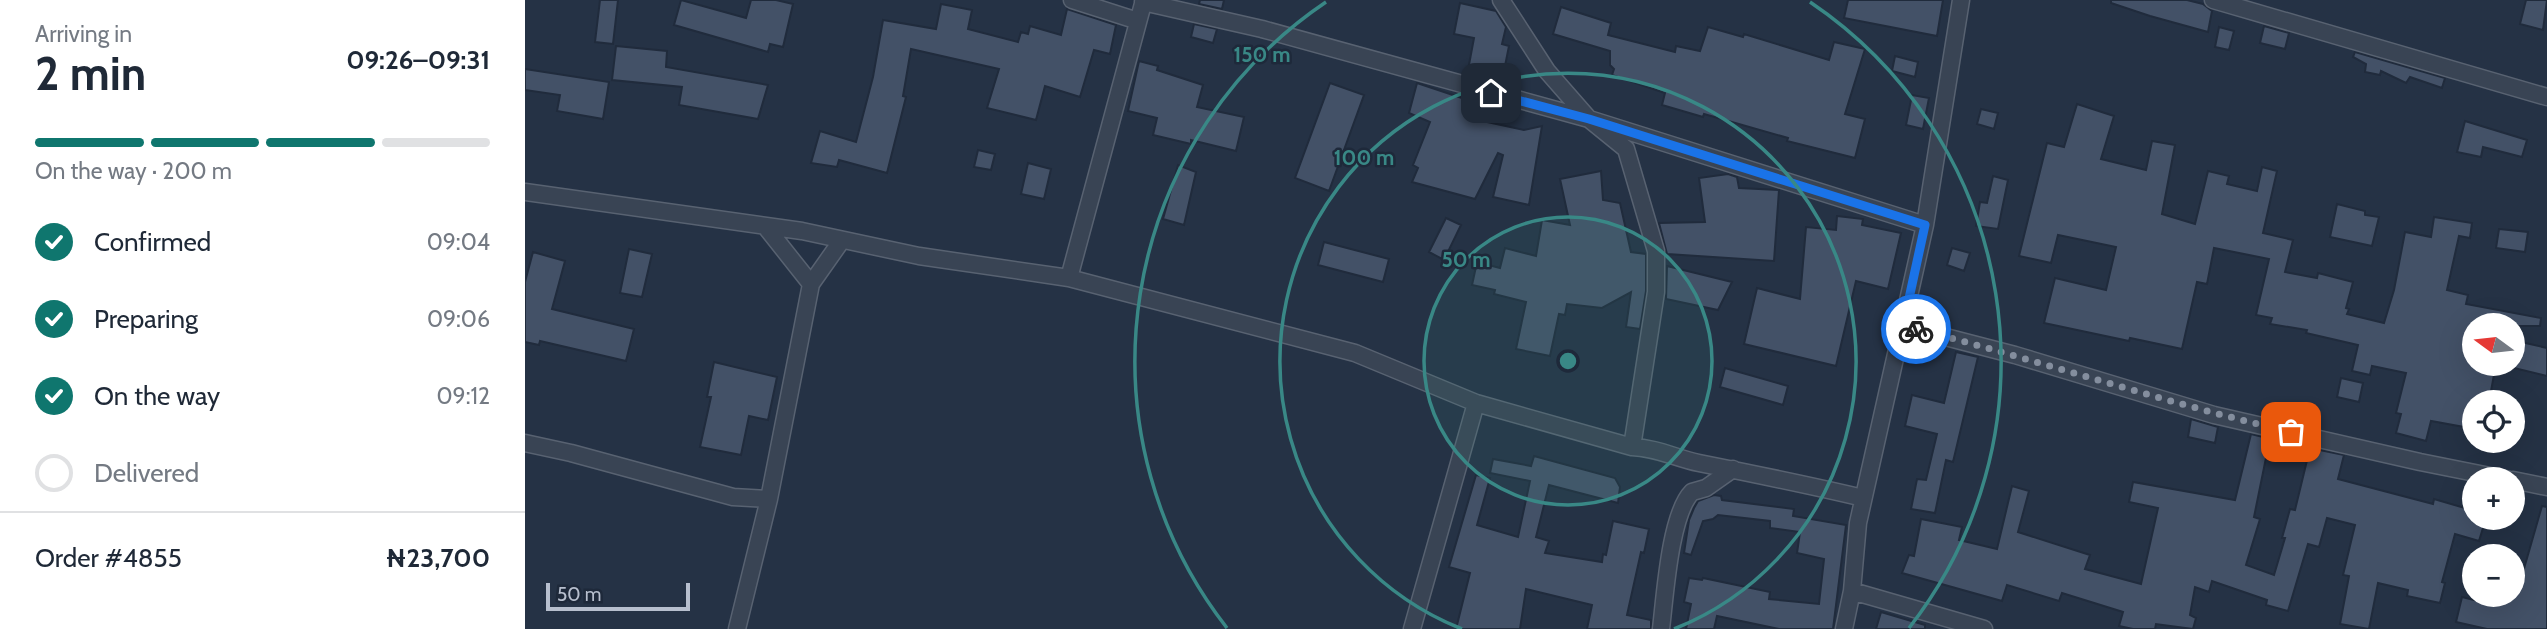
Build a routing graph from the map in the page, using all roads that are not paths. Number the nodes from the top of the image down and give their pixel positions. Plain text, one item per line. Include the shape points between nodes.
1 (1072, 0) edge
2 (1501, 0) edge
3 (1961, 0) edge
4 (2214, 0) edge
5 (1144, 1) edge
6 (1138, 21) junction
7 (2547, 97) edge
8 (1589, 119) junction
9 (525, 192) edge
10 (1925, 225) junction
11 (765, 226) junction
12 (842, 240) junction
13 (1069, 278) junction
14 (811, 284) junction
15 (1903, 326) junction
16 (1476, 403) junction
17 (525, 443) edge
18 (1632, 447) junction
19 (1733, 468) junction
20 (2462, 470) edge
21 (2525, 483) edge
22 (2547, 487) edge
23 (1863, 498) junction
24 (769, 499) junction
25 (1852, 591) junction
26 (737, 629) edge
27 (1412, 629) edge
28 (1661, 629) edge
29 (1844, 629) edge
30 (1984, 629) edge

1 - 6 street
2 - 8 street via 1548,71
3 - 10 street
4 - 7 street
5 - 6 street
5 - 8 street
6 - 13 street
8 - 10 street
8 - 18 street via 1626,149 1656,251 1656,292
9 - 11 street
10 - 15 street
11 - 12 street
11 - 14 street
12 - 13 street
12 - 14 street
13 - 16 street via 1355,353
14 - 24 street
15 - 20 street via 2214,415
15 - 23 street
16 - 18 street
16 - 27 street
17 - 24 street via 733,497
18 - 19 street
19 - 23 street
19 - 28 street via 1706,488 1692,492 1682,507
21 - 22 street
23 - 25 street
24 - 26 street
25 - 29 street
25 - 30 street

